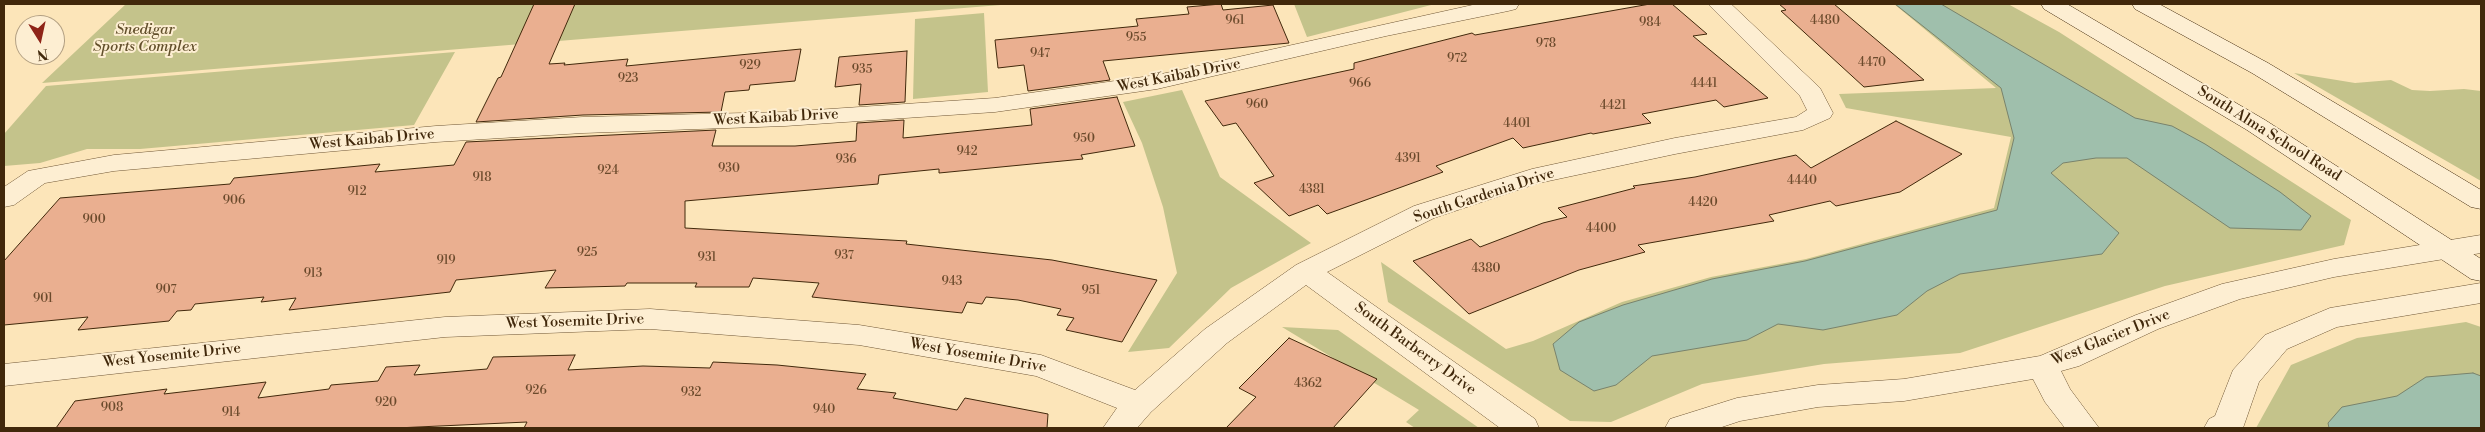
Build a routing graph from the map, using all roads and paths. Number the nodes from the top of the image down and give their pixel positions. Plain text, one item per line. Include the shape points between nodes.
1 (1508, 4) edge
2 (1719, 4) edge
3 (2052, 4) edge
4 (2143, 4) edge
5 (4, 199) edge
6 (2481, 201) edge
7 (2481, 244) edge
8 (2449, 250) junction
9 (1306, 271) junction
10 (2481, 272) edge
11 (2481, 293) edge
12 (2043, 366) junction
13 (4, 374) edge
14 (1139, 404) junction
15 (1119, 428) edge
16 (1523, 428) edge
17 (1682, 428) edge
18 (2083, 428) edge
19 (2221, 428) edge

1 - 5 street, West Kaibab Drive via 1157,82 995,105 785,119 583,125 436,134 114,163 37,177
2 - 9 street, South Gardenia Drive via 1811,93 1821,113 1803,123 1532,177 1424,212
3 - 8 street, South Alma School Road via 2256,125
4 - 6 street via 2260,68
7 - 8 street, West Glacier Drive
8 - 10 street, South Alma School Road
8 - 12 street, West Glacier Drive via 2334,268 2232,292 2147,322
9 - 14 street, South Gardenia Drive via 1216,336
9 - 16 street, South Barberry Drive
11 - 19 street via 2330,318 2276,342 2244,378 2228,424
12 - 17 street, West Glacier Drive via 1904,390 1818,396 1737,410
12 - 18 street via 2056,394
13 - 14 street, West Yosemite Drive via 445,327 650,319 859,335 1041,366
14 - 15 street, South Gardenia Drive

